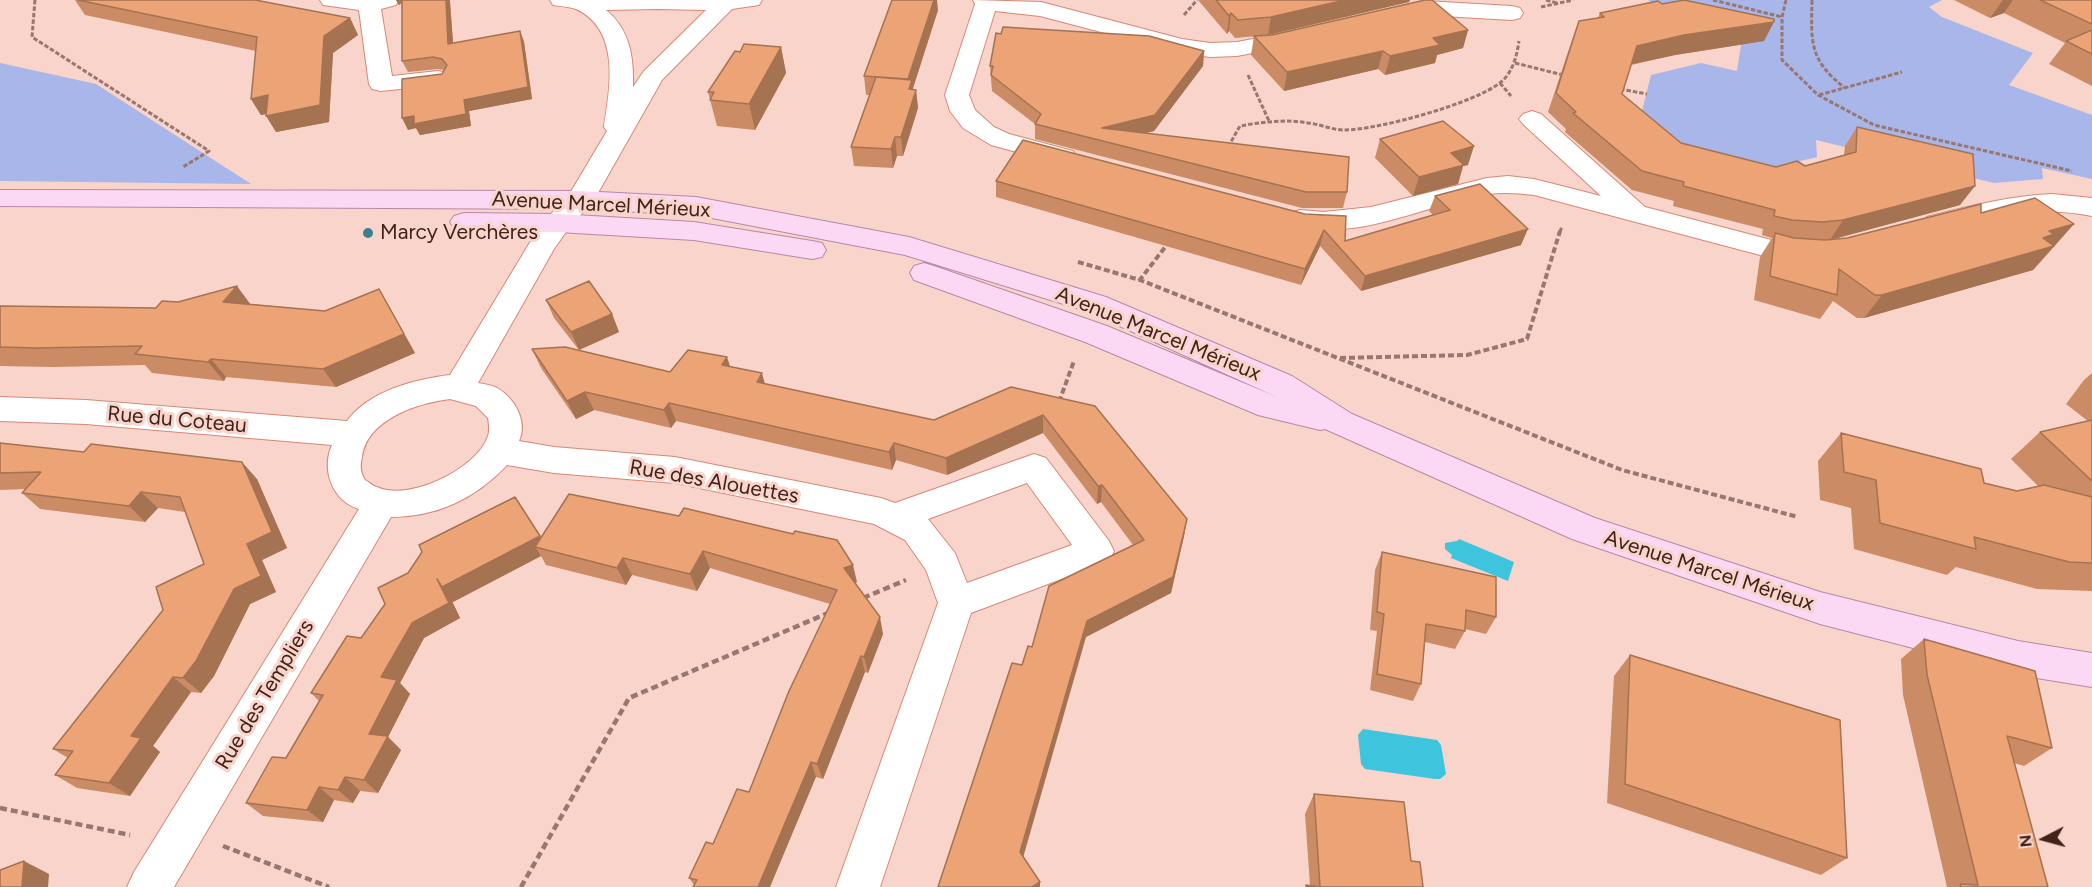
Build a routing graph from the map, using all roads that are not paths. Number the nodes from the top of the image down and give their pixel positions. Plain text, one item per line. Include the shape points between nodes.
1 (331, 0) edge
2 (337, 0) edge
3 (751, 0) edge
4 (378, 2) edge
5 (985, 2) edge
6 (572, 3) edge
7 (724, 4) junction
8 (1512, 13) road end
9 (1380, 18) edge
10 (1312, 34) edge
11 (438, 78) edge
12 (1532, 119) dead end
13 (616, 135) junction
14 (1088, 163) edge
15 (0, 198) edge
16 (580, 200) junction
17 (2092, 207) edge
18 (1273, 213) edge
19 (1636, 213) junction
20 (0, 220) edge
21 (558, 223) junction
22 (1908, 231) edge
23 (1841, 248) edge
24 (459, 388) junction
25 (0, 409) edge
26 (1341, 423) junction
27 (354, 434) junction
28 (500, 451) junction
29 (381, 503) junction
30 (891, 518) junction
31 (956, 603) junction
32 (2092, 670) edge
33 (149, 887) edge
34 (858, 887) edge

1 - 2 street
2 - 4 street
3 - 7 street
4 - 11 street via 381,84
5 - 10 street via 1041,9 1180,46 1210,50 1257,46
5 - 14 street via 957,94 965,117 996,139
6 - 7 street
6 - 13 street via 606,23 618,45 621,89
7 - 13 street via 652,75
8 - 9 street via 1425,8
12 - 19 street
13 - 16 street
15 - 16 main road, Avenue Marcel Mérieux
16 - 21 street
16 - 26 main road, Avenue Marcel Mérieux via 696,206 909,246 1096,304 1281,384
17 - 22 street via 2047,201 2009,204
18 - 19 street via 1329,222 1354,220 1508,184
19 - 23 street via 1779,251 1809,254
20 - 21 main road, Avenue Marcel Mérieux
21 - 24 street
21 - 26 main road, Avenue Marcel Mérieux via 694,231 899,264 1096,334 1269,407
24 - 27 street via 423,390 397,400 372,415
24 - 28 street via 489,396 501,406 506,433
25 - 27 street, Rue du Coteau via 86,412
26 - 32 main road, Avenue Marcel Mérieux via 1584,529 1820,608 2018,658
27 - 29 street via 344,454 343,474 352,490
28 - 29 street via 480,473 445,496 419,504
28 - 30 street, Rue des Alouettes via 554,460 675,470 881,512
29 - 33 street, Rue des Templiers
30 - 31 street, Rue des Alouettes via 917,530 942,564
30 - 31 street via 1034,467 1096,551
31 - 34 street

